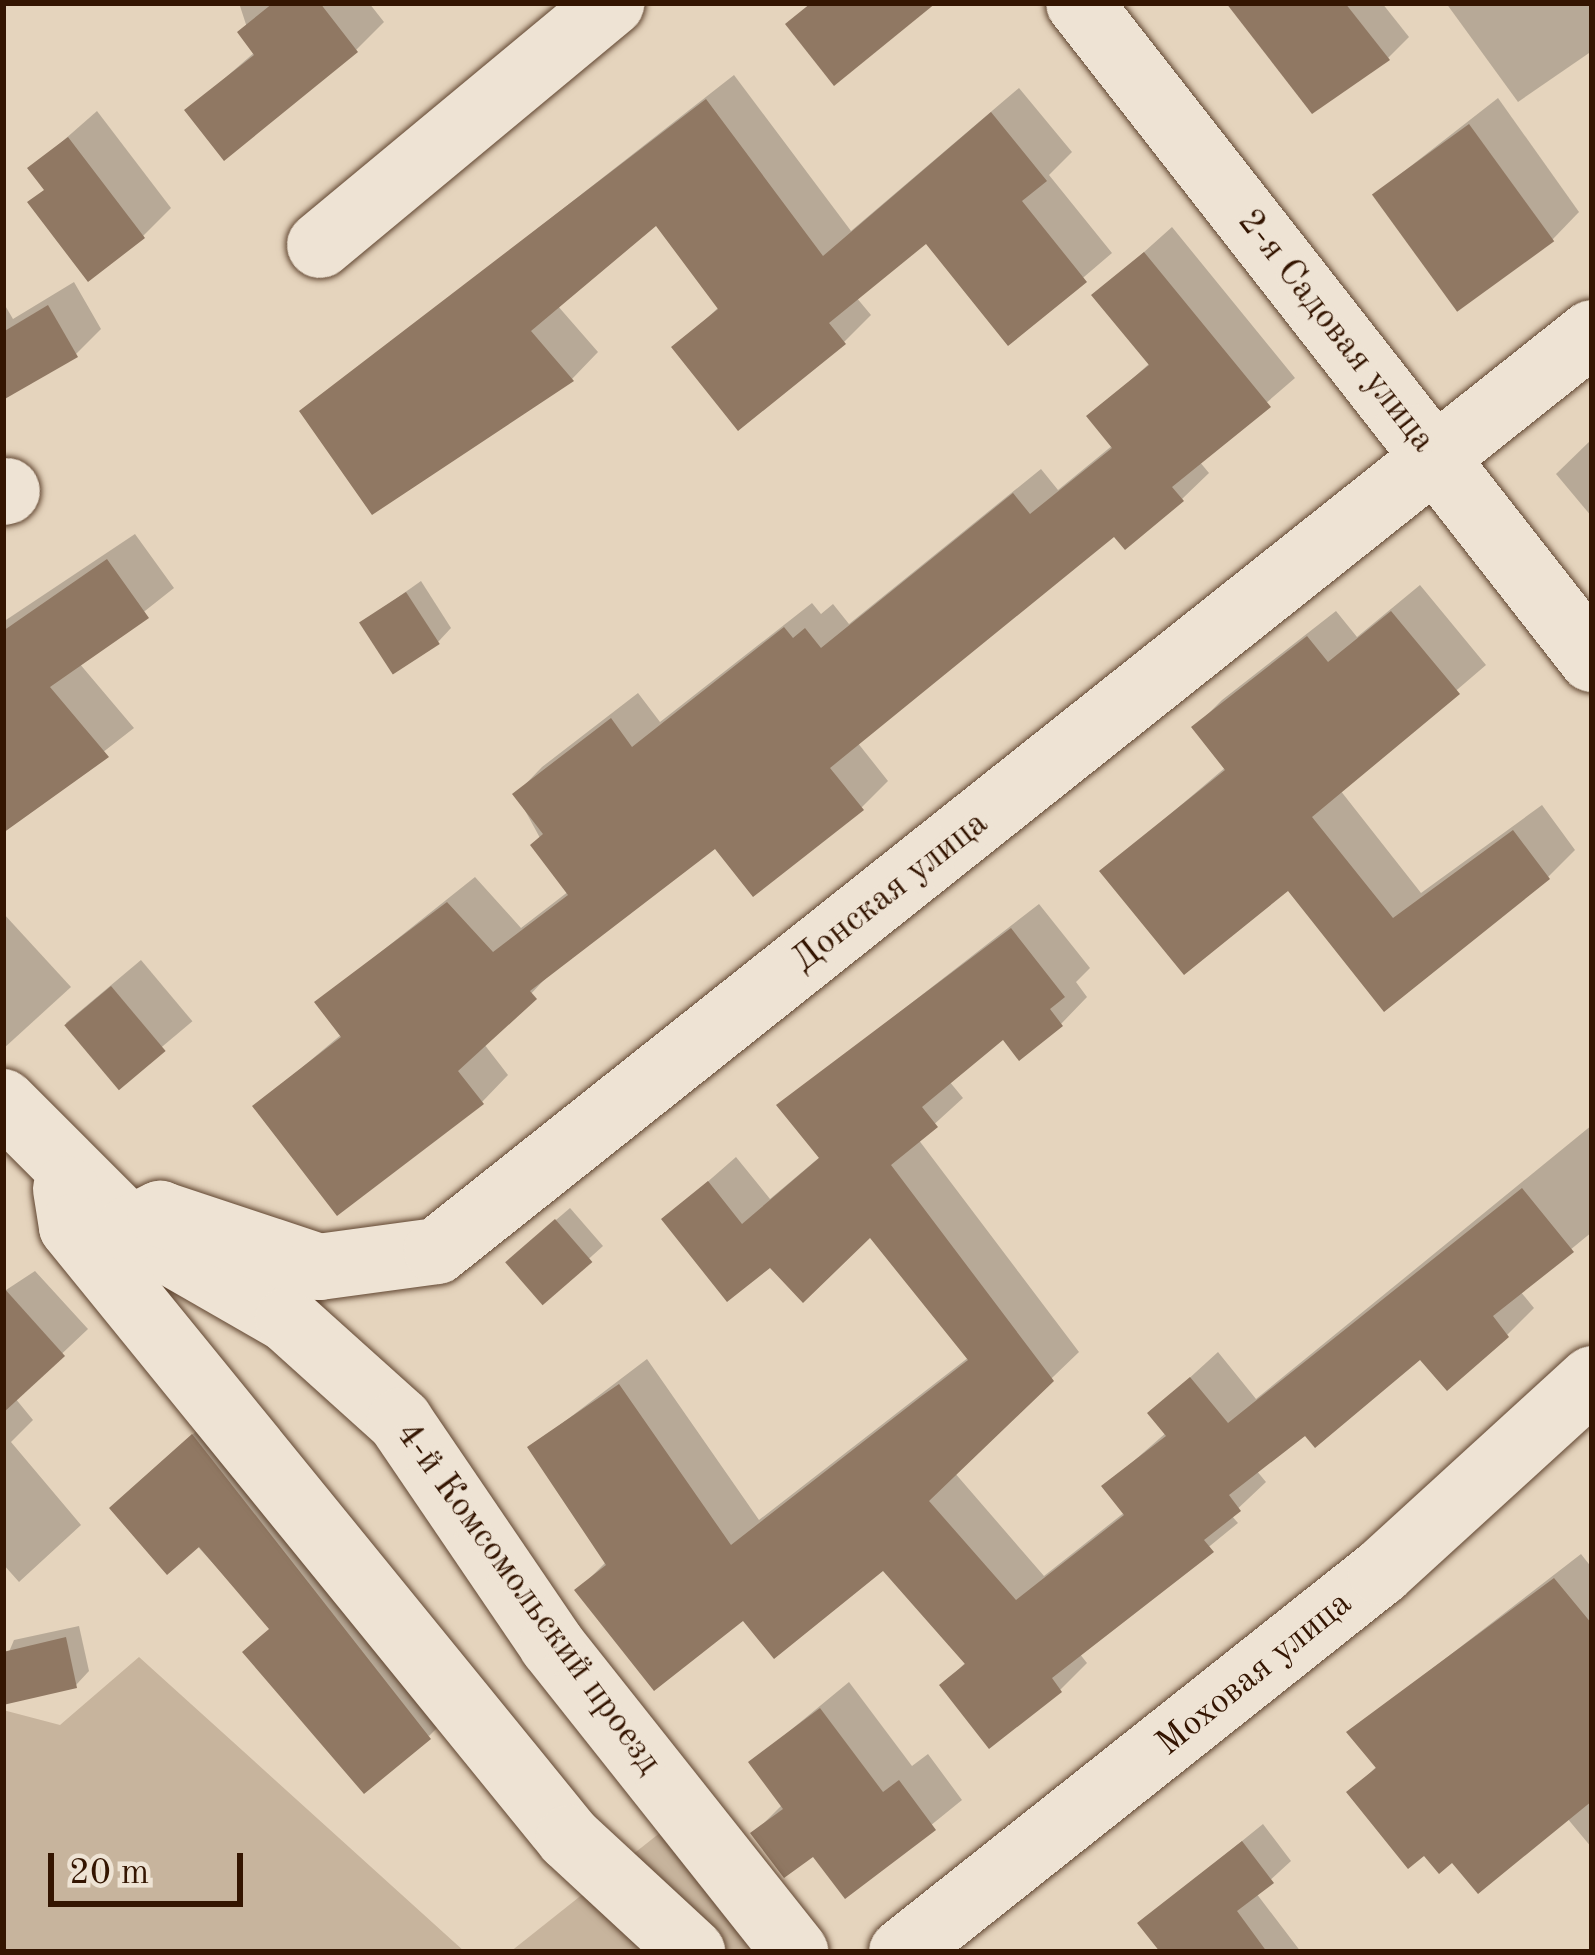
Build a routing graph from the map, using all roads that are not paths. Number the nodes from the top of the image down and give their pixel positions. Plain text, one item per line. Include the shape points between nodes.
1 (612, 3) edge
2 (1079, 3) edge
3 (320, 245) dead end
4 (1592, 333) edge
5 (1434, 460) junction
6 (1592, 659) edge
7 (3, 1102) edge
8 (62, 1167) junction
9 (130, 1229) junction
10 (1592, 1379) edge
11 (692, 1952) edge
12 (795, 1952) edge
13 (902, 1952) edge

1 - 3 street
2 - 5 street, 2-я Садовая улица
4 - 5 street, Донская улица
5 - 6 street, 2-я Садовая улица
5 - 9 street, Донская улица via 437,1250 319,1267 160,1214
7 - 8 street, 4-й Комсомольский проезд
8 - 9 street, 4-й Комсомольский проезд
8 - 11 street via 72,1227 569,1838
9 - 12 street, 4-й Комсомольский проезд via 288,1320 400,1421 552,1645
10 - 13 street, Моховая улица via 1364,1587

